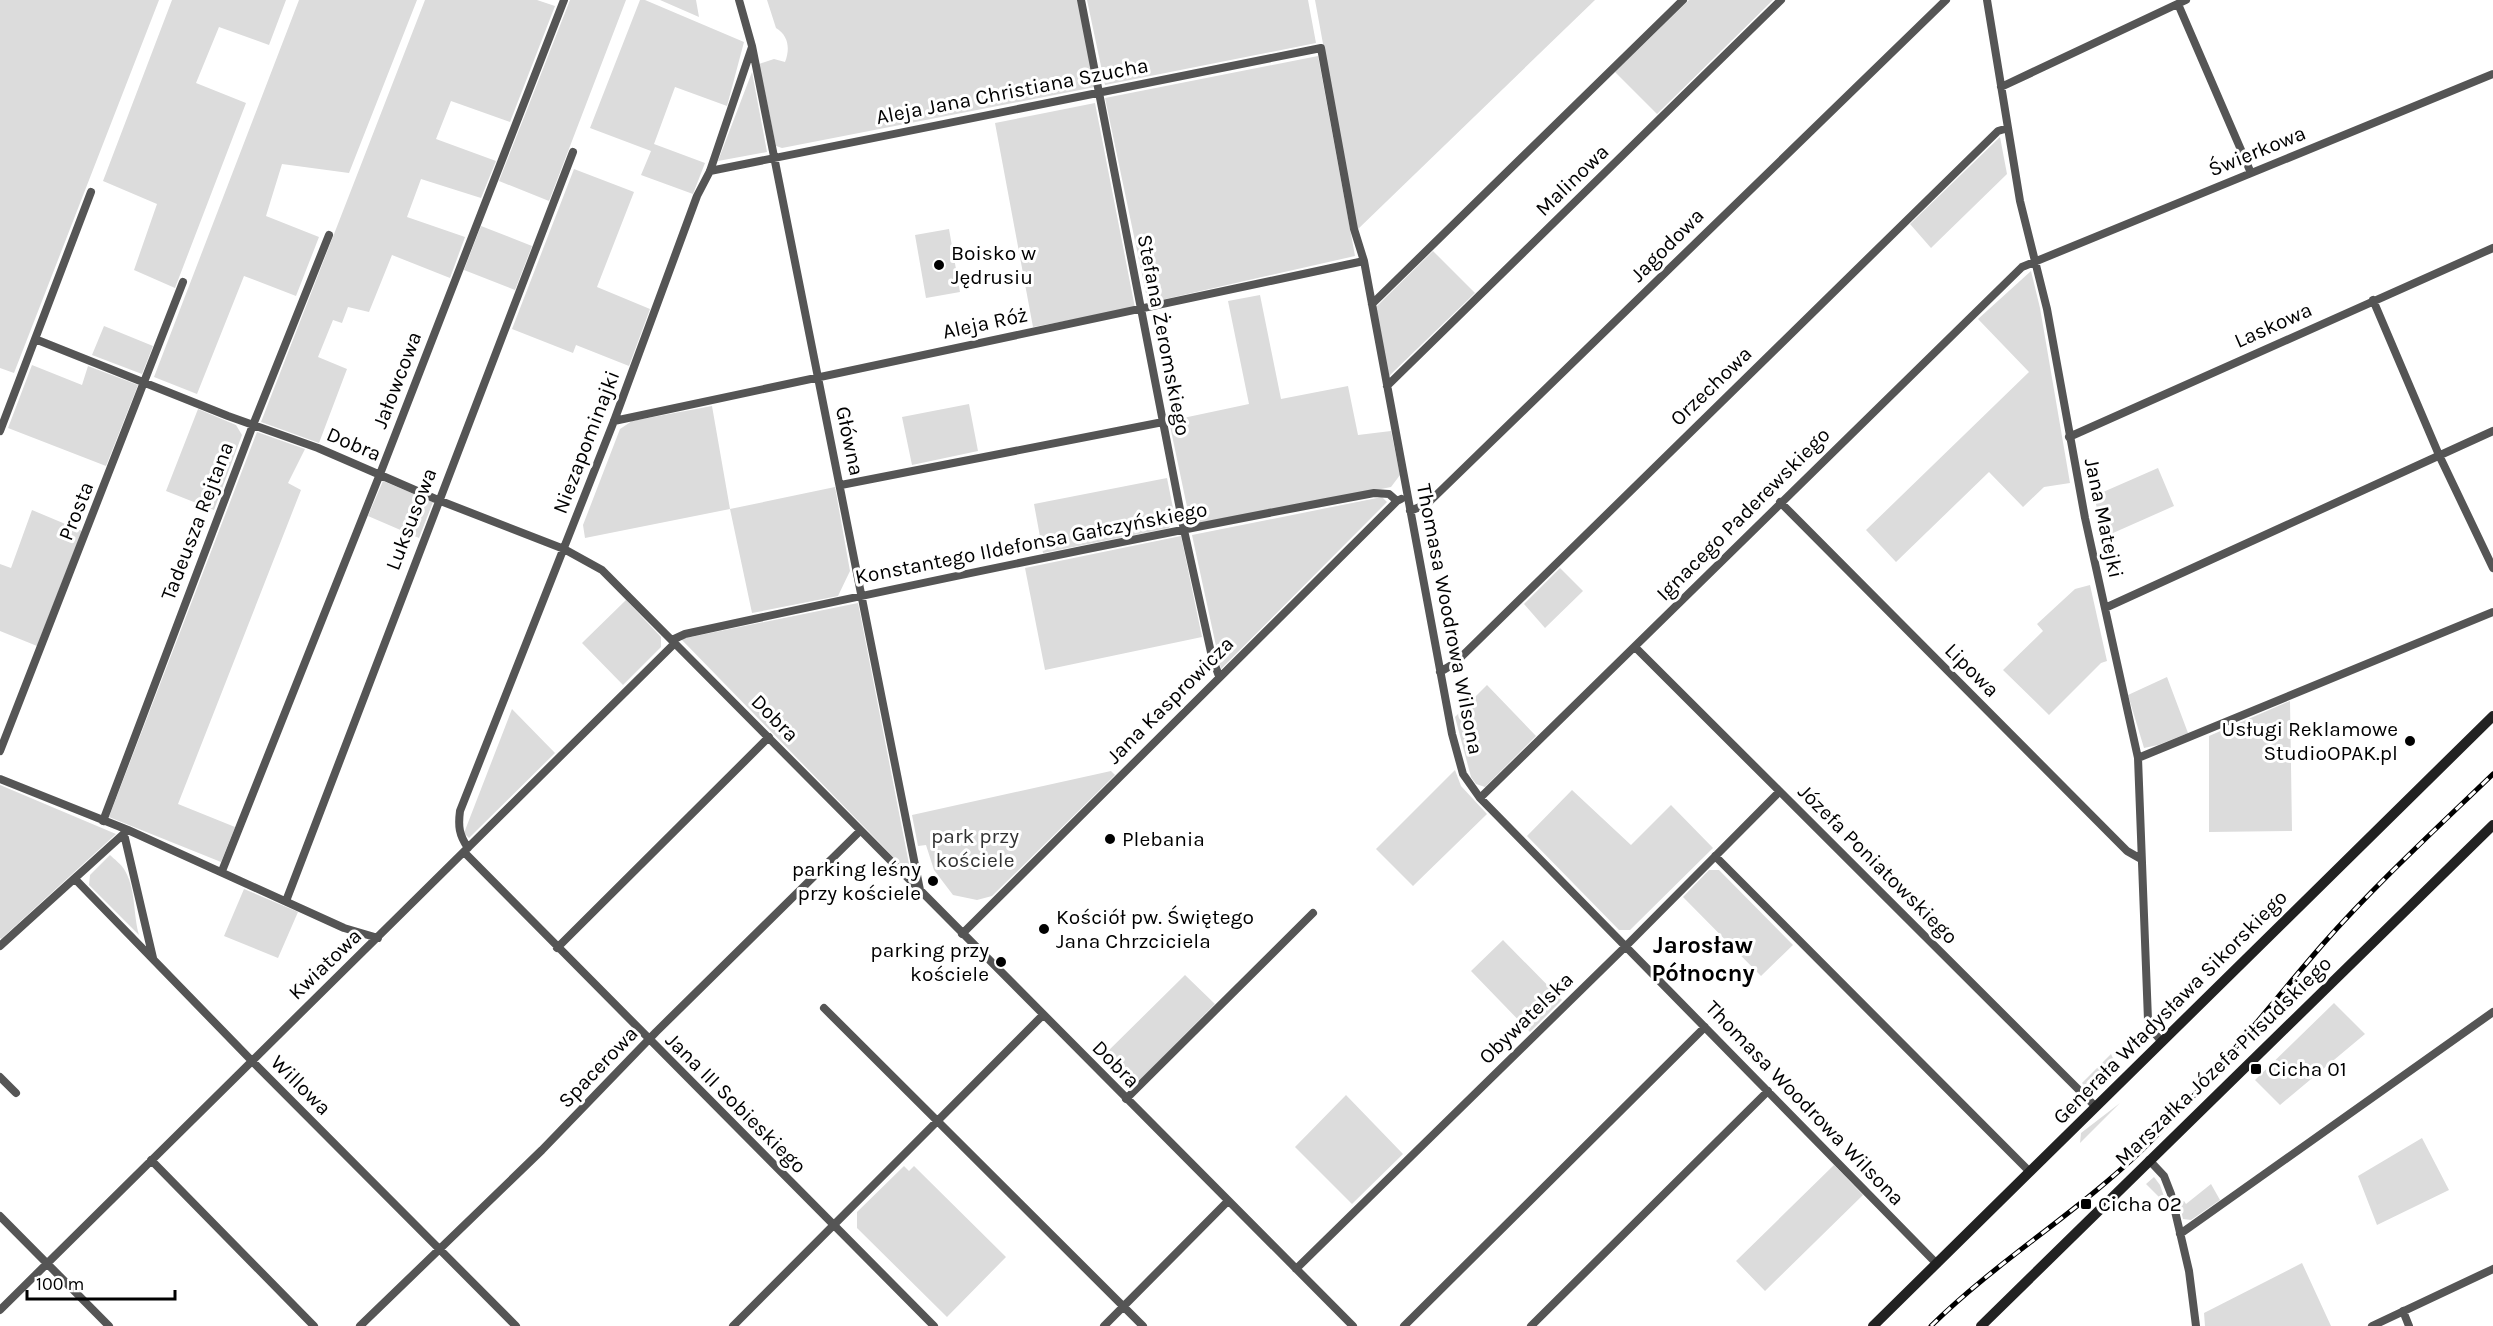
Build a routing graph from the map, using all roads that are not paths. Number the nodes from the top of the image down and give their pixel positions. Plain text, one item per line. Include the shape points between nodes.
1 (564, 0) edge
2 (739, 0) edge
3 (1081, 0) edge
4 (1683, 0) edge
5 (1781, 0) edge
6 (1946, 0) edge
7 (1987, 0) edge
8 (2182, 2) edge
9 (752, 46) junction
10 (1321, 48) joint
11 (2493, 74) edge
12 (2001, 87) junction
13 (1099, 92) junction
14 (2008, 128) junction
15 (573, 152) dead end
16 (775, 158) junction
17 (710, 171) junction
18 (2251, 173) junction
19 (91, 192) dead end
20 (329, 235) dead end
21 (2493, 248) edge
22 (1364, 261) junction
23 (2035, 262) junction
24 (183, 282) dead end
25 (2373, 300) junction
26 (1372, 304) junction
27 (1141, 310) junction
28 (35, 339) junction
29 (817, 377) junction
30 (146, 383) junction
31 (1388, 386) junction
32 (614, 421) junction
33 (1163, 422) junction
34 (253, 425) junction
35 (0, 430) edge
36 (2493, 431) edge
37 (2069, 437) junction
38 (2439, 455) junction
39 (380, 474) junction
40 (841, 485) junction
41 (1407, 498) junction
42 (438, 500) junction
43 (1397, 501) junction
44 (1780, 502) junction
45 (1410, 511) junction
46 (1184, 530) junction
47 (564, 549) junction
48 (2493, 568) edge
49 (862, 595) junction
50 (2105, 608) junction
51 (2493, 612) edge
52 (674, 641) junction
53 (1635, 647) junction
54 (1440, 672) junction
55 (1219, 676) junction
56 (2493, 716) edge
57 (769, 737) junction
58 (0, 751) edge
59 (2138, 758) junction
60 (0, 779) edge
61 (1779, 792) junction
62 (1480, 798) junction
63 (103, 821) junction
64 (2493, 825) edge
65 (860, 831) junction
66 (126, 832) junction
67 (466, 850) junction
68 (1715, 856) junction
69 (2141, 859) junction
70 (222, 872) junction
71 (75, 879) junction
72 (921, 891) junction
73 (286, 901) junction
74 (1312, 913) dead end
75 (962, 934) junction
76 (378, 938) junction
77 (0, 946) edge
78 (1626, 946) junction
79 (557, 948) junction
80 (153, 959) junction
81 (824, 1008) dead end
82 (2493, 1012) edge
83 (1043, 1015) junction
84 (1705, 1027) junction
85 (648, 1040) junction
86 (2162, 1042) junction
87 (252, 1060) junction
88 (0, 1077) edge
89 (1768, 1091) junction
90 (16, 1093) dead end
91 (1126, 1099) junction
92 (2096, 1107) junction
93 (938, 1122) junction
94 (150, 1160) junction
95 (2149, 1160) junction
96 (2030, 1172) junction
97 (1228, 1202) junction
98 (0, 1215) edge
99 (834, 1225) junction
100 (2180, 1234) junction
101 (438, 1249) junction
102 (47, 1263) junction
103 (1937, 1264) junction
104 (1296, 1269) junction
105 (2493, 1269) edge
106 (1124, 1306) junction
107 (0, 1310) edge
108 (2403, 1311) junction
109 (109, 1326) edge
110 (314, 1326) edge
111 (360, 1326) edge
112 (516, 1326) edge
113 (733, 1326) edge
114 (934, 1326) edge
115 (1104, 1326) edge
116 (1143, 1326) edge
117 (1353, 1326) edge
118 (1404, 1326) edge
119 (1531, 1326) edge
120 (1873, 1326) edge
121 (1981, 1326) edge
122 (2196, 1326) edge
123 (2372, 1326) edge
124 (2409, 1326) edge

1 - 39 street, Jałowcowa
2 - 9 street, Główna
3 - 13 street, Stefana Żeromskiego
4 - 26 street
5 - 31 street, Malinowa
6 - 45 street, Jagodowa via 1427,504
7 - 12 street, Jana Matejki
8 - 12 street
8 - 18 street
9 - 16 street, Główna
9 - 17 street, Niezapominajki
10 - 13 street, Aleja Jana Christiana Szucha
10 - 22 street, Thomasa Woodrowa Wilsona via 1354,229
11 - 18 street, Świerkowa
12 - 14 street, Jana Matejki
13 - 16 street, Aleja Jana Christiana Szucha
13 - 27 street, Stefana Żeromskiego
14 - 23 street, Jana Matejki
14 - 54 street, Orzechowa via 1998,131 1455,663
15 - 42 street, Luksusowa
16 - 17 street, Aleja Jana Christiana Szucha
16 - 29 street, Główna
17 - 32 street, Niezapominajki via 697,196
18 - 23 street, Świerkowa
19 - 28 street
20 - 34 street, Tadeusza Rejtana
21 - 25 street, Laskowa
22 - 26 street, Thomasa Woodrowa Wilsona
22 - 27 street, Aleja Róż
23 - 37 street, Jana Matejki
23 - 44 street, Ignacego Paderewskiego via 2022,267
24 - 30 street, Prosta
25 - 37 street, Laskowa
25 - 38 street
26 - 31 street, Thomasa Woodrowa Wilsona
27 - 29 street, Aleja Róż
27 - 33 street, Stefana Żeromskiego
28 - 30 street, Dobra
28 - 35 street
29 - 32 street, Aleja Róż
29 - 40 street, Główna
30 - 34 street, Dobra
30 - 58 street, Prosta
31 - 41 street, Thomasa Woodrowa Wilsona
32 - 47 street, Niezapominajki
33 - 40 street
33 - 46 street, Stefana Żeromskiego
34 - 39 street, Dobra
34 - 63 street, Tadeusza Rejtana
36 - 38 street
37 - 50 street, Jana Matejki
38 - 48 street
38 - 50 street
39 - 42 street, Dobra
39 - 70 street, Jałowcowa
40 - 49 street, Główna
41 - 43 street, Jana Kasprowicza
41 - 45 street, Thomasa Woodrowa Wilsona
42 - 47 street, Dobra
42 - 73 street, Luksusowa
43 - 46 street, Konstantego Ildefonsa Gałczyńskiego via 1389,494 1374,492
43 - 55 street, Jana Kasprowicza
44 - 53 street, Ignacego Paderewskiego
44 - 69 street, Lipowa via 2127,851
45 - 54 street, Thomasa Woodrowa Wilsona
46 - 49 street, Konstantego Ildefonsa Gałczyńskiego
46 - 55 street, Stefana Żeromskiego
47 - 52 street, Dobra via 602,570
47 - 67 street, Niezapominajki via 460,811 458,825
49 - 52 street, Konstantego Ildefonsa Gałczyńskiego via 685,634
49 - 72 street, Główna
50 - 59 street, Jana Matejki
51 - 59 street
52 - 57 street, Dobra
52 - 67 street, Kwiatowa
53 - 61 street, Józefa Poniatowskiego
53 - 62 street, Ignacego Paderewskiego
54 - 62 street, Thomasa Woodrowa Wilsona via 1457,756 1463,774
55 - 75 street, Jana Kasprowicza
56 - 86 main road, Generała Władysława Sikorskiego
57 - 65 street, Dobra
57 - 79 street
59 - 69 street, Jana Matejki
60 - 63 street
61 - 68 street, Obywatelska
61 - 92 street, Józefa Poniatowskiego
62 - 78 street, Thomasa Woodrowa Wilsona
63 - 66 street
64 - 95 main road, Marszałka Józefa Piłsudskiego
65 - 72 street, Dobra
65 - 85 street, Spacerowa
66 - 70 street
66 - 71 street
66 - 80 street
67 - 76 street, Kwiatowa
67 - 79 street, Jana III Sobieskiego
68 - 78 street, Obywatelska
68 - 96 street
69 - 86 street, Jana Matejki via 2148,1020
70 - 73 street
71 - 77 street
71 - 80 street, Willowa
72 - 75 street, Dobra
73 - 76 street via 344,928
74 - 91 street
75 - 83 street, Dobra
76 - 87 street, Kwiatowa
78 - 84 street, Thomasa Woodrowa Wilsona
78 - 104 street, Obywatelska
79 - 85 street, Jana III Sobieskiego
80 - 87 street, Willowa
81 - 93 street
82 - 100 street
83 - 91 street, Dobra
83 - 93 street
84 - 89 street, Thomasa Woodrowa Wilsona
84 - 118 street
85 - 99 street, Jana III Sobieskiego
85 - 101 street, Spacerowa via 542,1150
86 - 92 main road, Generała Władysława Sikorskiego
87 - 94 street, Kwiatowa
87 - 101 street, Willowa
88 - 90 street
89 - 103 street, Thomasa Woodrowa Wilsona
89 - 119 street
91 - 97 street, Dobra
92 - 96 main road, Generała Władysława Sikorskiego
93 - 99 street
93 - 106 street
94 - 102 street, Kwiatowa
94 - 110 street
95 - 100 street via 2169,1185
95 - 121 main road, Marszałka Józefa Piłsudskiego
96 - 103 main road, Generała Władysława Sikorskiego
97 - 104 street, Dobra
97 - 106 street
98 - 102 street
99 - 113 street
99 - 114 street, Jana III Sobieskiego
100 - 122 street
101 - 111 street, Spacerowa
101 - 112 street, Willowa
102 - 107 street, Kwiatowa
102 - 109 street
103 - 120 main road, Generała Władysława Sikorskiego
104 - 117 street, Dobra
105 - 108 street
106 - 115 street
106 - 116 street
108 - 123 street
108 - 124 street

